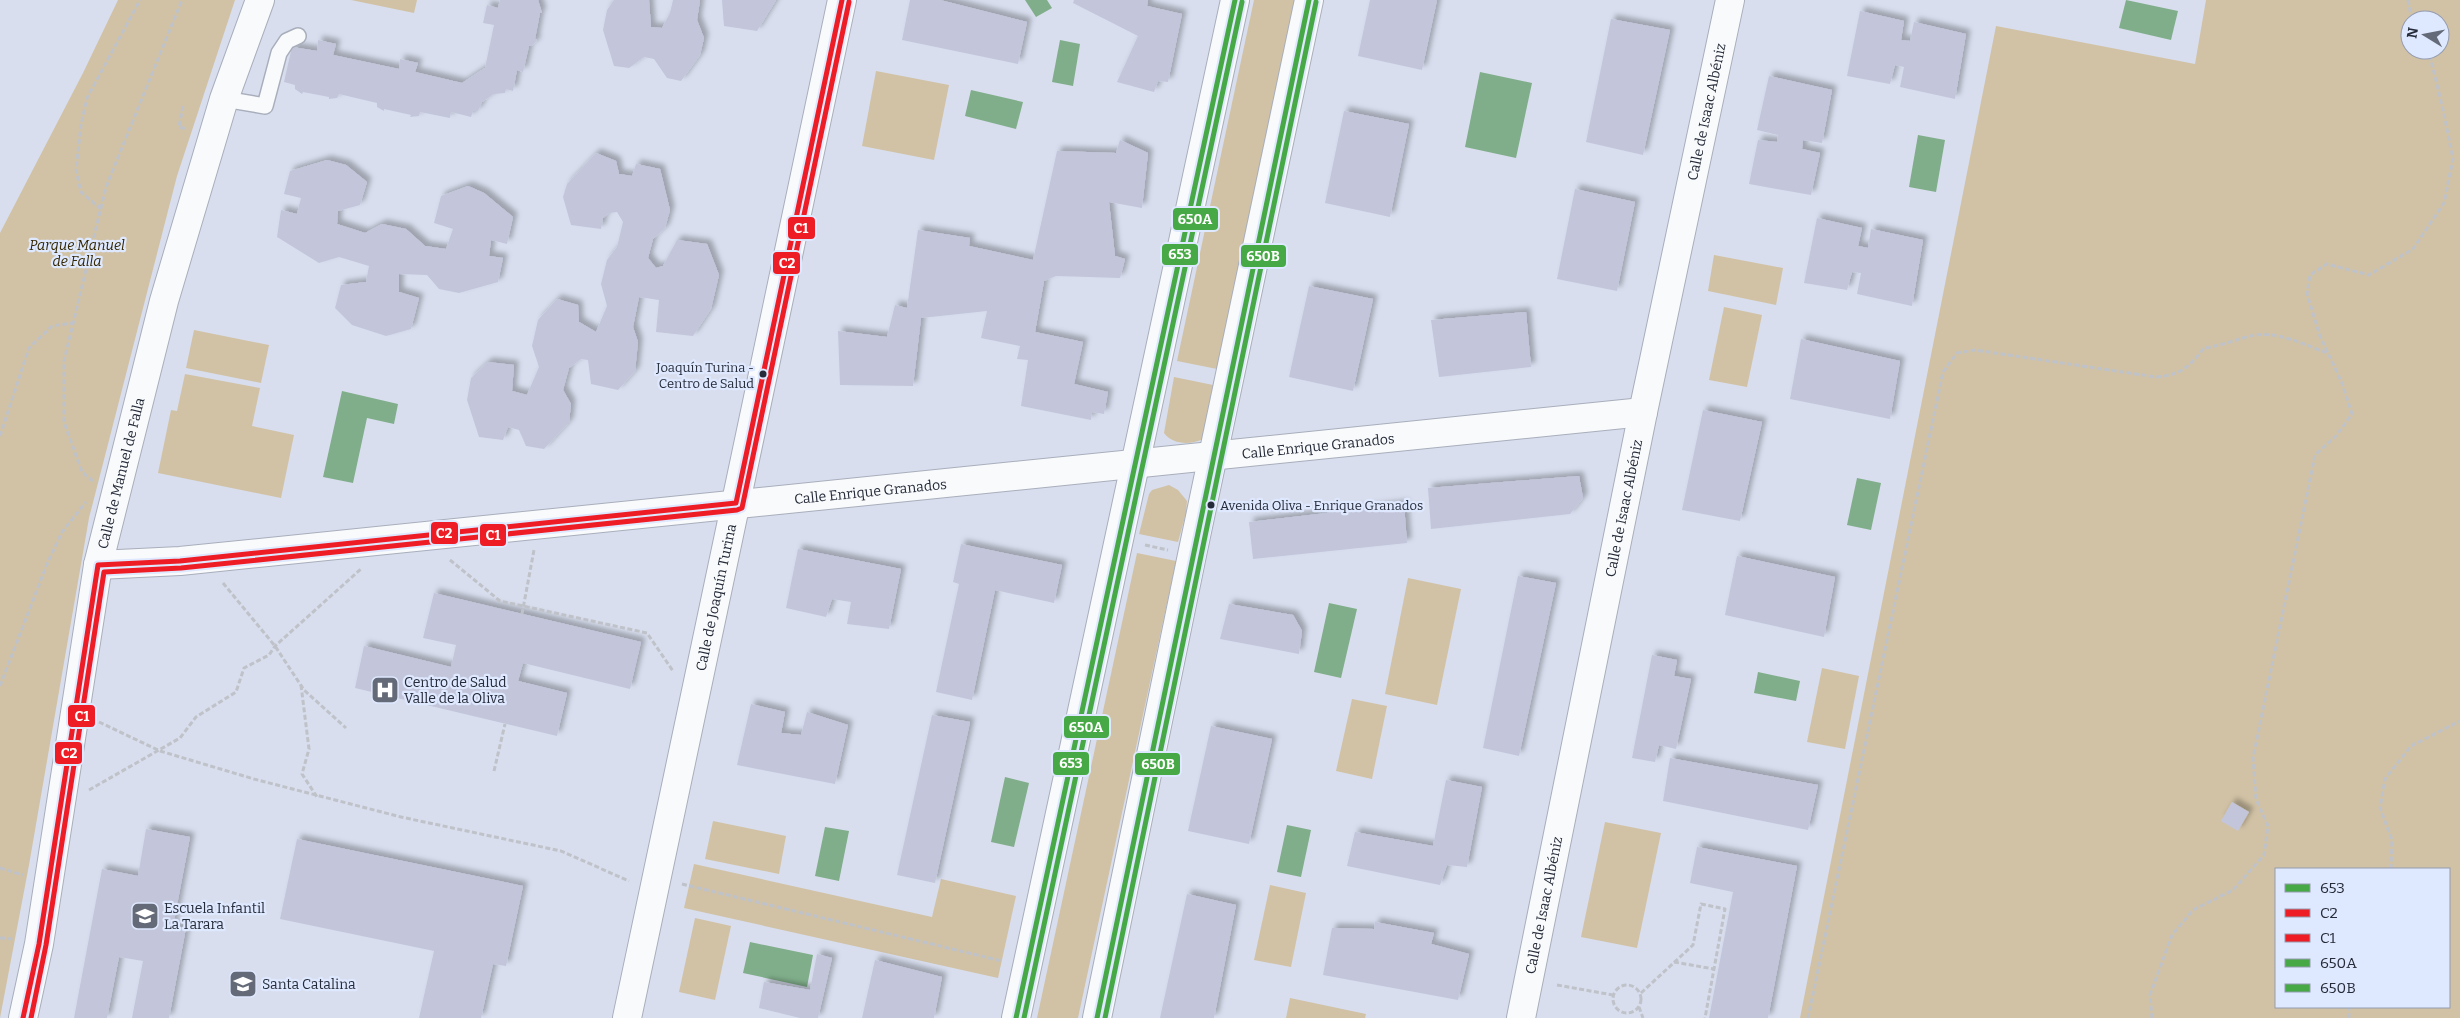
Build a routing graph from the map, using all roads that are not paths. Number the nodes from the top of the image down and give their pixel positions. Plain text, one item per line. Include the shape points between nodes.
1 (260, 0) edge
2 (842, 0) edge
3 (1234, 0) edge
4 (1309, 0) edge
5 (1730, 0) edge
6 (298, 36) dead end
7 (224, 99) junction
8 (1643, 412) junction
9 (1213, 458) junction
10 (1133, 464) junction
11 (736, 503) junction
12 (98, 565) junction
13 (23, 1018) edge
14 (627, 1018) edge
15 (1016, 1018) edge
16 (1097, 1018) edge
17 (1520, 1018) edge

1 - 7 street, Calle de Manuel de Falla
2 - 11 street, Calle de Joaquín Turina
3 - 10 street
4 - 9 street
5 - 8 street, Calle de Isaac Albéniz
6 - 7 lane via 287,41 279,53 265,106
7 - 12 street, Calle de Manuel de Falla via 164,301
8 - 9 street, Calle Enrique Granados
8 - 17 street, Calle de Isaac Albéniz
9 - 10 street, Calle Enrique Granados
9 - 16 street
10 - 11 street, Calle Enrique Granados
10 - 15 street
11 - 12 street, Calle Enrique Granados via 203,558
11 - 14 street, Calle de Joaquín Turina via 645,880
12 - 13 street, Calle de Manuel de Falla via 37,951

